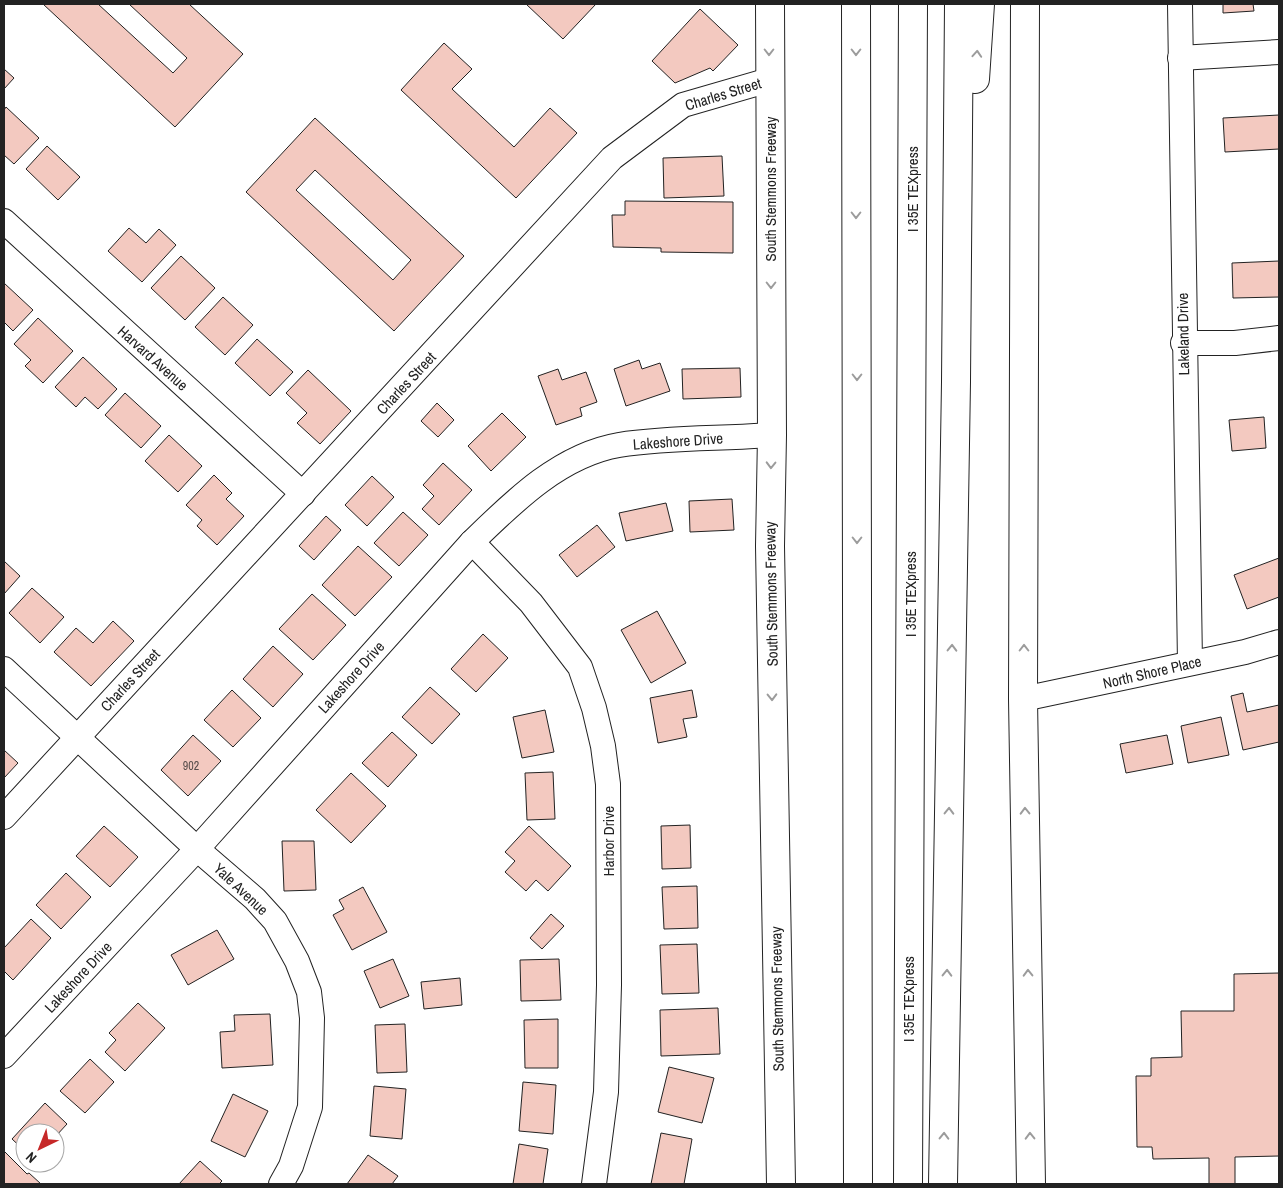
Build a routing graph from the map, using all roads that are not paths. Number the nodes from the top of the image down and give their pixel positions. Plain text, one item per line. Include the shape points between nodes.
1 (770, 4) edge
2 (856, 4) edge
3 (913, 4) edge
4 (959, 4) edge
5 (980, 4) edge
6 (1025, 4) edge
7 (1180, 4) edge
8 (1279, 52) edge
9 (1180, 58) junction
10 (769, 80) junction
11 (4, 221) edge
12 (1279, 338) edge
13 (1184, 343) junction
14 (956, 382) junction
15 (772, 435) junction
16 (303, 494) junction
17 (472, 542) junction
18 (1279, 642) edge
19 (1190, 663) junction
20 (4, 669) edge
21 (1023, 699) junction
22 (77, 737) junction
23 (858, 796) junction
24 (4, 817) edge
25 (197, 849) junction
26 (4, 1056) edge
27 (281, 1184) edge
28 (594, 1184) edge
29 (781, 1184) edge
30 (839, 1184) edge
31 (858, 1184) edge
32 (908, 1184) edge
33 (943, 1184) edge
34 (1030, 1184) edge

1 -> 10 main road, South Stemmons Freeway
2 -> 23 main road
3 - 32 main road, I 35E TEXpress
4 - 14 main road
14 -> 5 main road
21 -> 6 main road
7 - 9 street, Lakeland Drive
8 - 9 street
9 - 13 street, Lakeland Drive
10 -> 15 main road, South Stemmons Freeway
10 - 16 street, Charles Street via 682,104 612,158
11 - 16 street, Harvard Avenue
12 - 13 street via 1235,343
13 - 19 street, Lakeland Drive
33 -> 14 main road
15 - 17 street, Lakeshore Drive via 618,445 584,456 542,479
15 -> 29 main road, South Stemmons Freeway via 770,546
16 - 22 street, Charles Street
17 - 25 street, Lakeshore Drive
17 - 28 street, Harbor Drive via 531,603 580,667 603,746 608,784 609,985 606,1092
18 - 19 street, North Shore Place
19 - 21 street, North Shore Place
20 - 22 street, Yale Avenue
34 -> 21 main road
22 - 24 street, Charles Street
22 - 25 street, Yale Avenue
23 - 30 main road
23 - 31 main road
25 - 26 street, Lakeshore Drive
25 - 27 street, Yale Avenue via 255,899 274,921 297,961 309,992 312,1018 310,1107 291,1166

